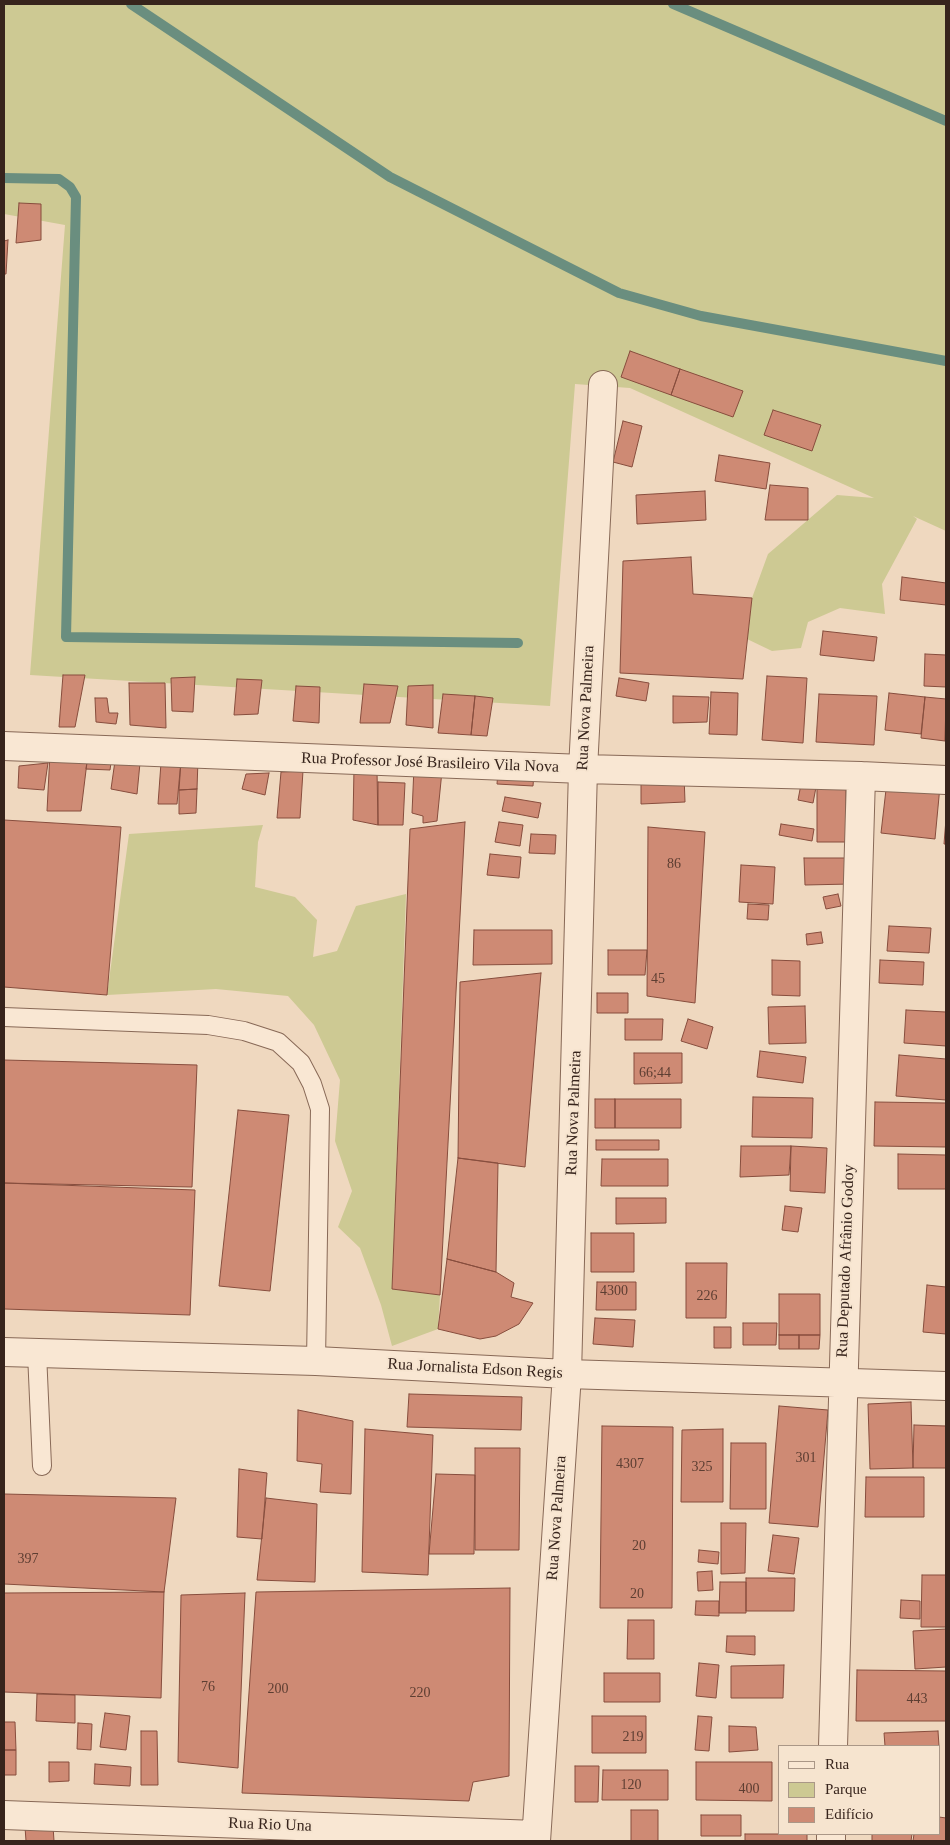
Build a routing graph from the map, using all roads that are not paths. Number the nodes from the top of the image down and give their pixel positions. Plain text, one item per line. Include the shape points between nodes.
1 (603, 385) dead end
2 (4, 746) edge
3 (583, 769) junction
4 (861, 776) junction
5 (946, 780) edge
6 (4, 1017) edge
7 (4, 1352) edge
8 (37, 1353) junction
9 (316, 1361) junction
10 (567, 1374) junction
11 (842, 1383) junction
12 (946, 1386) edge
13 (42, 1466) dead end
14 (833, 1745) edge
15 (4, 1815) edge
16 (536, 1838) edge

1 - 3 street, Rua Nova Palmeira
2 - 3 street, Rua Professor José Brasileiro Vila Nova
3 - 4 street, Rua Professor José Brasileiro Vila Nova
3 - 10 street, Rua Nova Palmeira
4 - 5 street, Rua Professor José Brasileiro Vila Nova
4 - 11 street, Rua Deputado Afrânio Godoy
6 - 9 lane via 208,1024 278,1042 300,1063 312,1084 320,1109
7 - 8 street, Rua Jornalista Edson Regis
8 - 9 street, Rua Jornalista Edson Regis
8 - 13 lane
9 - 10 street, Rua Jornalista Edson Regis
10 - 11 street, Rua Jornalista Edson Regis
10 - 16 street, Rua Nova Palmeira
11 - 12 street, Rua Jornalista Edson Regis
11 - 14 street, Rua Deputado Afrânio Godoy
15 - 16 street, Rua Rio Una

